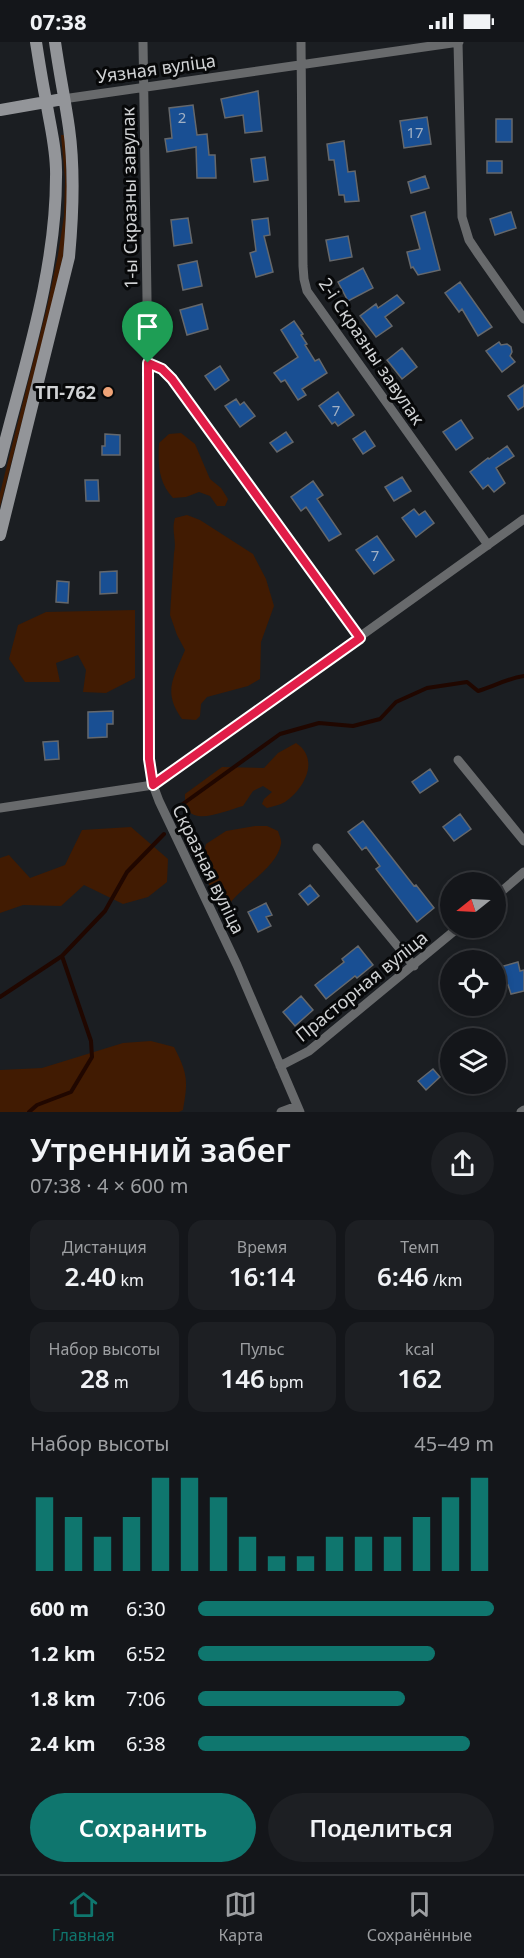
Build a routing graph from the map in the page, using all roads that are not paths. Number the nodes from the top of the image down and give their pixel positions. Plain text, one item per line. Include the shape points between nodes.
1 (36, 42) edge
2 (55, 42) edge
3 (143, 42) edge
4 (302, 42) edge
5 (459, 42) edge
6 (302, 65) junction
7 (143, 88) junction
8 (63, 99) junction
9 (46, 102) junction
10 (0, 110) edge
11 (524, 319) edge
12 (148, 363) junction
13 (0, 462) edge
14 (524, 519) edge
15 (0, 535) edge
16 (488, 545) junction
17 (360, 638) junction
18 (458, 760) dead end
19 (153, 785) junction
20 (0, 808) edge
21 (524, 841) edge
22 (316, 848) dead end
23 (524, 872) edge
24 (506, 888) edge
25 (446, 938) edge
26 (414, 966) junction
27 (280, 1066) junction
28 (299, 1109) edge
29 (281, 1112) edge

1 - 9 main road
2 - 8 main road
3 - 7 street, 1-ы Скразны завулак
4 - 6 street, 2-і Скразны завулак
5 - 6 street, Уязная вуліца
5 - 11 street via 462,217 469,240
6 - 7 street, Уязная вуліца
6 - 16 street, 2-і Скразны завулак via 303,266 308,291
7 - 8 street, Уязная вуліца
7 - 12 street, 1-ы Скразны завулак
8 - 9 main road, Уязная вуліца
8 - 15 main road via 73,179 69,257
9 - 10 main road, Уязная вуліца
9 - 13 main road via 57,175 51,253
12 - 17 street via 172,379
12 - 19 street, Скразная вуліца via 149,759
14 - 16 street
16 - 17 street
17 - 19 street
18 - 21 street
19 - 20 street
19 - 27 street, Скразная вуліца
22 - 26 street
23 - 24 street
25 - 26 street, Прасторная вуліца
26 - 27 street, Прасторная вуліца via 309,1051
27 - 28 street, Скразная вуліца
28 - 29 street, Скразная вуліца

